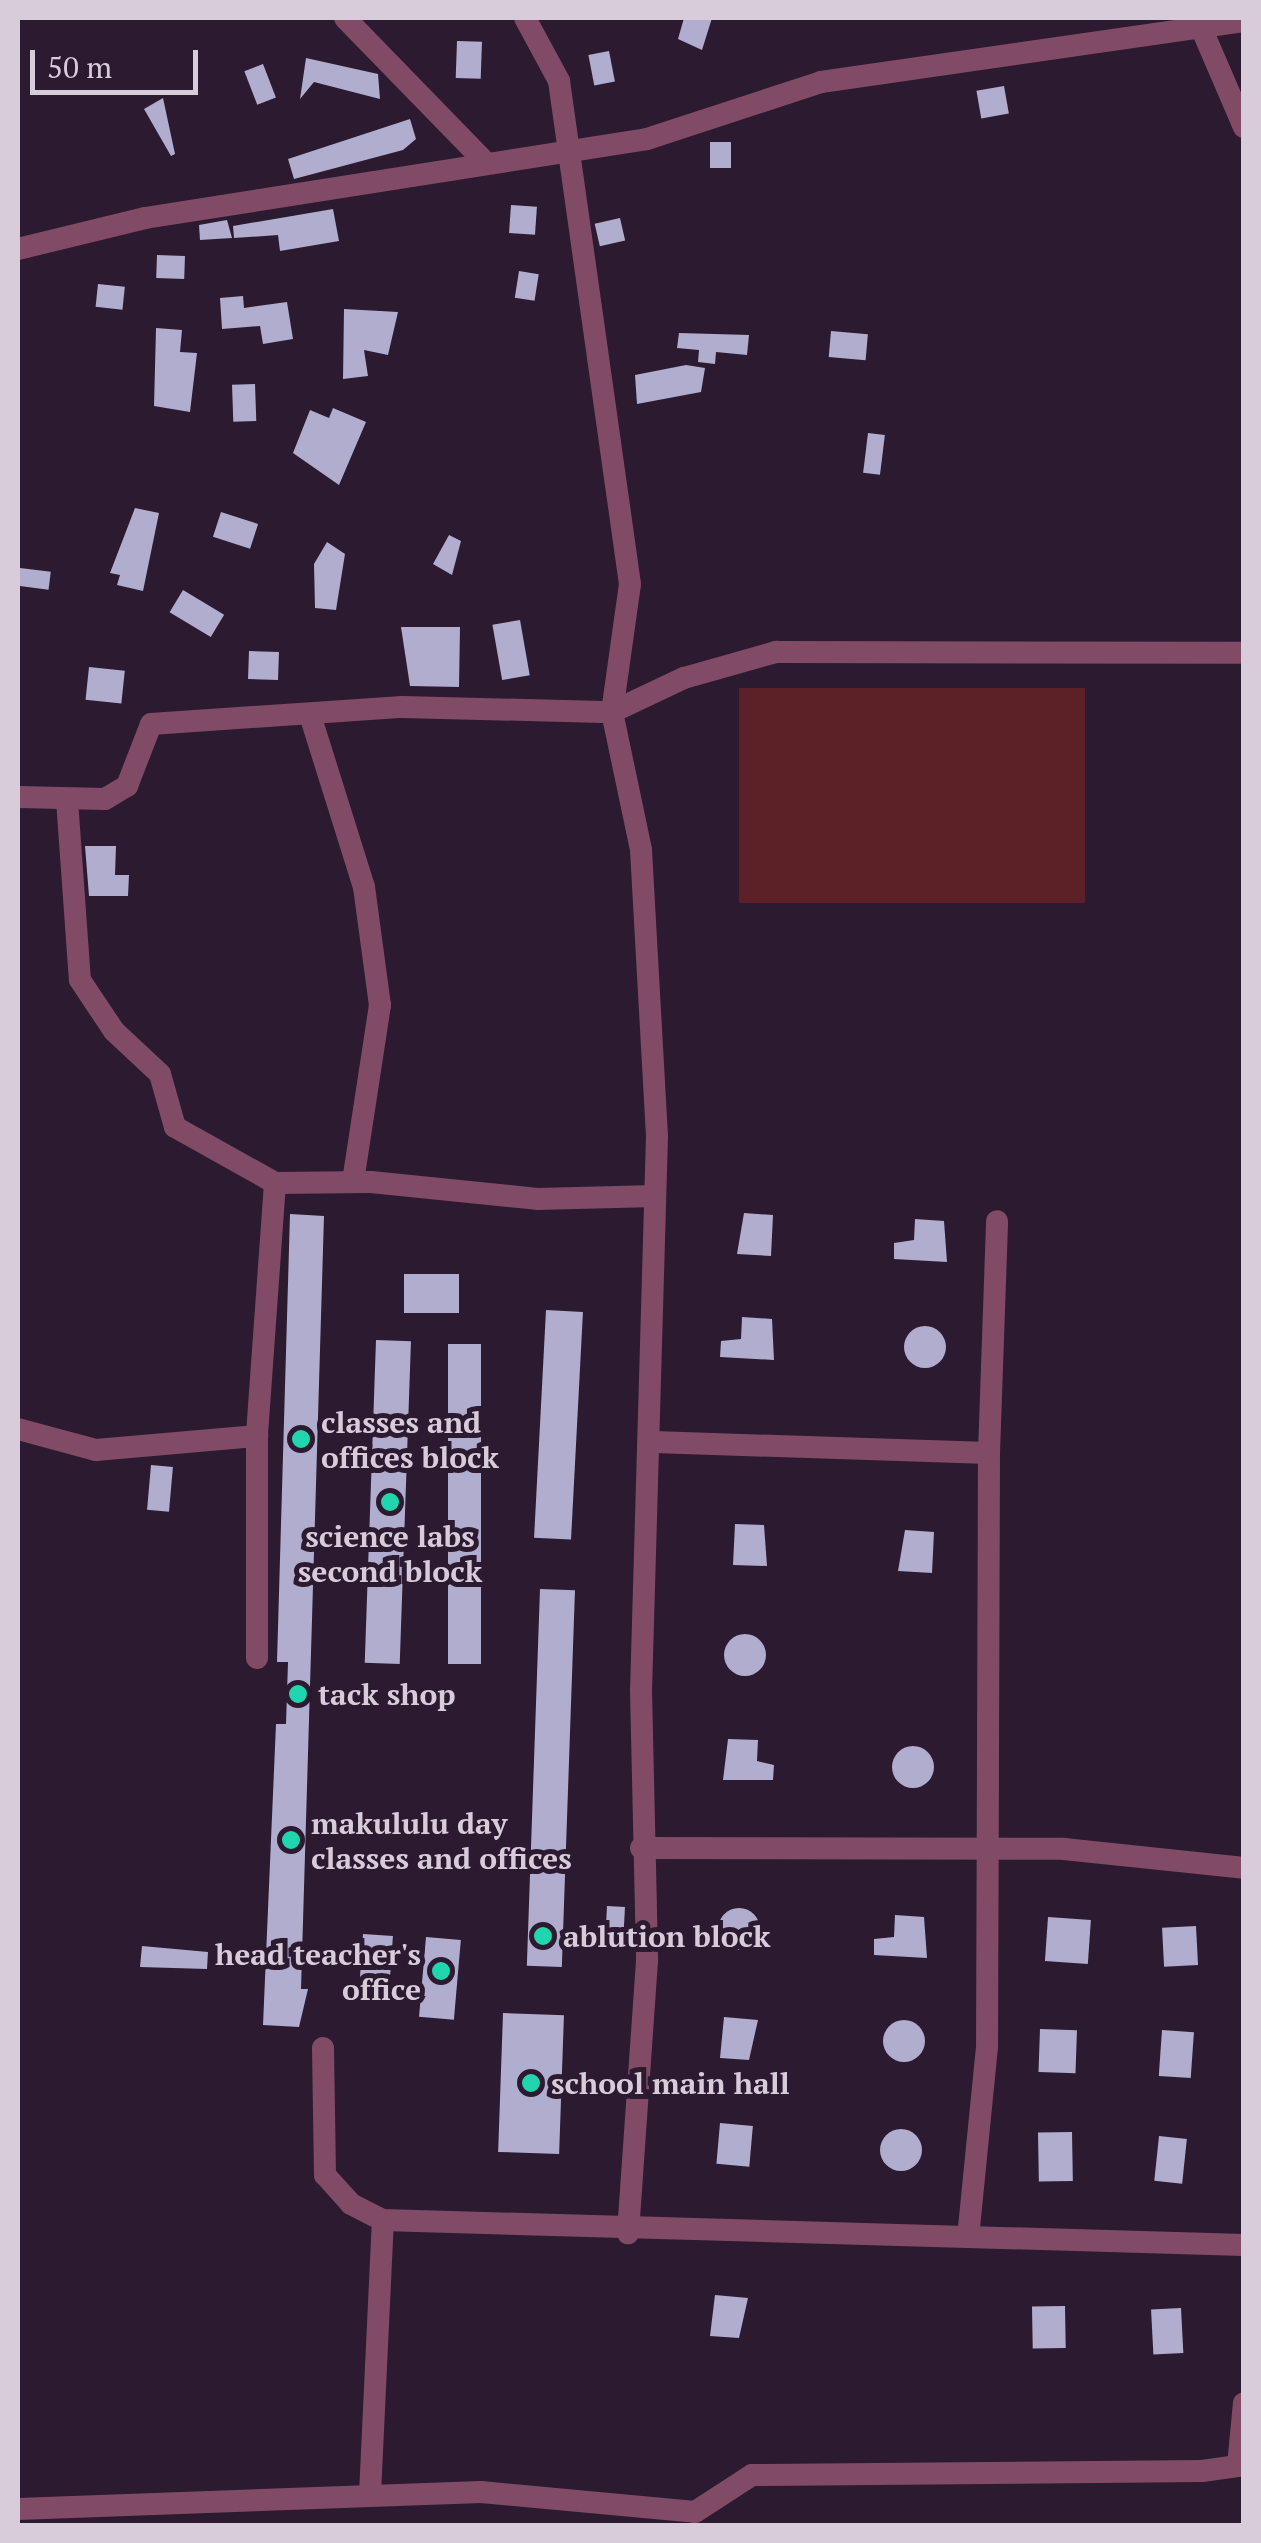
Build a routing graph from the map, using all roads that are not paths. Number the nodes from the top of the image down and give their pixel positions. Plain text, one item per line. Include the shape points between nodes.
1 (345, 18) edge
2 (525, 18) edge
3 (1244, 21) edge
4 (1197, 23) edge
5 (1244, 127) edge
6 (566, 149) junction
7 (484, 162) junction
8 (18, 250) edge
9 (1244, 653) edge
10 (612, 712) junction
11 (311, 718) junction
12 (18, 798) edge
13 (68, 800) junction
14 (353, 1182) junction
15 (275, 1183) junction
16 (654, 1196) junction
17 (997, 1221) dead end
18 (18, 1430) edge
19 (257, 1436) junction
20 (654, 1442) junction
21 (988, 1454) junction
22 (256, 1658) dead end
23 (642, 1848) junction
24 (983, 1850) junction
25 (1244, 1868) edge
26 (323, 2048) dead end
27 (383, 2220) junction
28 (628, 2232) junction
29 (968, 2236) junction
30 (1244, 2245) edge
31 (1244, 2402) edge
32 (370, 2494) junction
33 (18, 2509) edge

1 - 7 street
2 - 6 street via 559,81
3 - 4 street
4 - 5 street
4 - 6 street via 821,82 647,138
6 - 7 street
6 - 10 street via 630,584
7 - 8 street
9 - 10 street via 776,652 684,678
10 - 11 street via 402,707
10 - 16 street via 641,850
11 - 13 street via 151,724 127,786 104,799
11 - 14 street via 364,886 380,1005
12 - 13 street
13 - 15 street via 80,980 114,1031 160,1074 175,1127
14 - 15 street
14 - 16 street via 537,1199
15 - 19 street
16 - 20 street
17 - 21 street
18 - 19 street via 96,1450
19 - 22 street
20 - 21 street
20 - 23 street
21 - 24 street
23 - 24 street
23 - 28 street via 647,1961
24 - 25 street
24 - 29 street via 987,2048
26 - 27 street via 325,2175 351,2204
27 - 28 street
27 - 32 street
28 - 29 street
29 - 30 street
31 - 32 street via 1238,2466 1202,2471 752,2474 694,2512 481,2492
32 - 33 street

